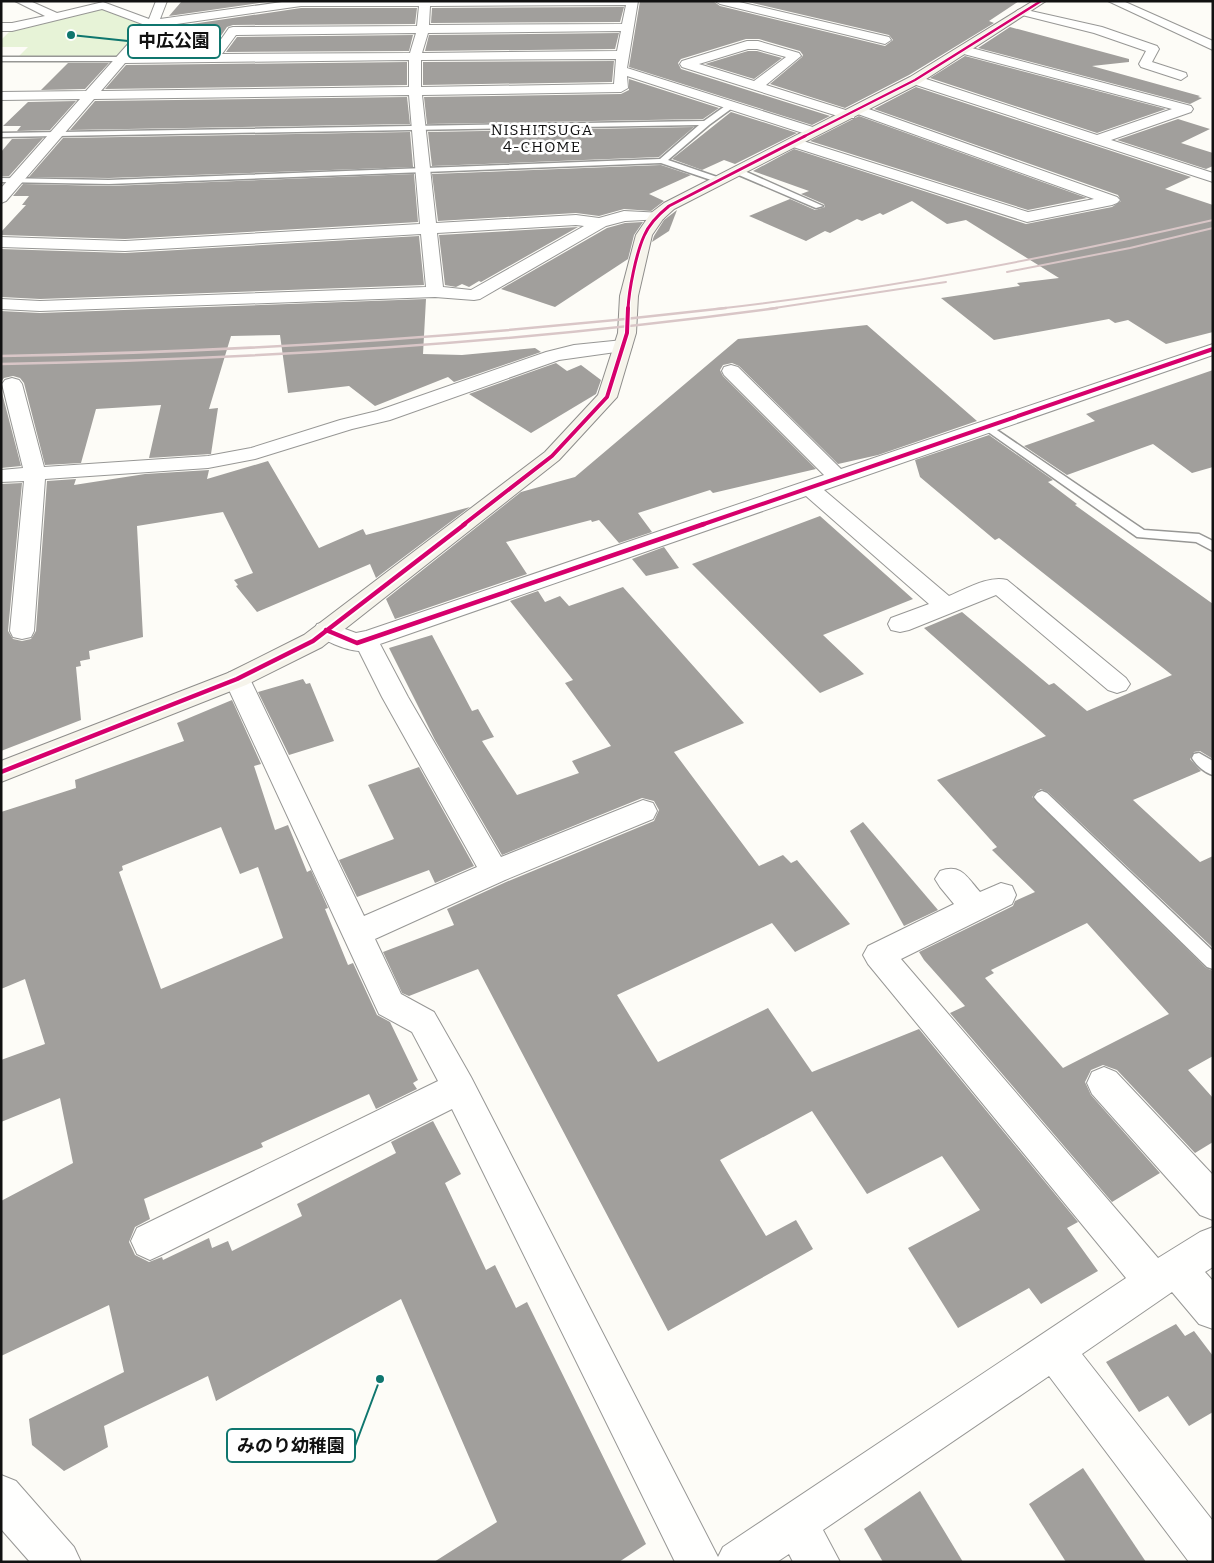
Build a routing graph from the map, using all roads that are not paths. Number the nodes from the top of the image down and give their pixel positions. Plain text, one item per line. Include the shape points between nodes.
1 (162, 1) edge
2 (632, 1) edge
3 (720, 1) edge
4 (15, 2) edge
5 (1038, 2) edge
6 (425, 3) junction
7 (1116, 3) edge
8 (1101, 10) dead end
9 (1022, 12) junction
10 (55, 16) junction
11 (1086, 16) dead end
12 (1070, 23) junction
13 (152, 24) junction
14 (628, 27) junction
15 (1, 28) edge
16 (423, 30) junction
17 (885, 40) dead end
18 (1213, 46) edge
19 (964, 50) junction
20 (622, 55) junction
21 (416, 58) junction
22 (1, 59) edge
23 (120, 59) junction
24 (214, 59) junction
25 (620, 70) junction
26 (1181, 76) dead end
27 (915, 80) junction
28 (756, 86) junction
29 (672, 87) junction
30 (621, 88) junction
31 (415, 91) junction
32 (1, 96) edge
33 (88, 96) junction
34 (731, 106) junction
35 (854, 112) junction
36 (706, 123) junction
37 (419, 129) junction
38 (814, 132) junction
39 (1, 135) edge
40 (55, 135) junction
41 (1098, 140) junction
42 (795, 143) junction
43 (662, 160) junction
44 (422, 169) junction
45 (737, 171) junction
46 (1213, 178) edge
47 (1, 180) edge
48 (16, 180) junction
49 (717, 180) junction
50 (1, 198) edge
51 (819, 206) dead end
52 (657, 216) junction
53 (600, 223) junction
54 (429, 229) junction
55 (1, 242) edge
56 (434, 292) junction
57 (1, 304) edge
58 (623, 346) junction
59 (1213, 349) edge
60 (732, 371) dead end
61 (12, 384) dead end
62 (988, 427) junction
63 (35, 474) junction
64 (1, 476) edge
65 (839, 479) junction
66 (810, 489) junction
67 (1213, 547) edge
68 (946, 606) junction
69 (900, 624) dead end
70 (326, 630) junction
71 (22, 632) dead end
72 (365, 639) junction
73 (237, 679) junction
74 (1117, 684) dead end
75 (1198, 758) dead end
76 (1213, 770) edge
77 (1, 772) edge
78 (1042, 797) dead end
79 (643, 811) dead end
80 (495, 872) junction
81 (950, 880) dead end
82 (356, 933) junction
83 (1213, 962) edge
84 (1104, 1083) dead end
85 (459, 1088) junction
86 (1213, 1202) edge
87 (150, 1241) dead end
88 (1213, 1245) edge
89 (1165, 1275) junction
90 (1213, 1310) edge
91 (1054, 1350) junction
92 (9, 1516) edge
93 (795, 1523) junction
94 (1213, 1557) edge
95 (59, 1562) edge
96 (698, 1562) edge
97 (738, 1562) edge
98 (818, 1562) edge

1 - 13 street
2 - 6 street
2 - 14 street
3 - 17 street
4 - 10 street
5 - 9 street
6 - 13 street via 301,4
6 - 16 street
7 - 8 street
7 - 18 street
9 - 12 street
9 - 19 street
10 - 13 street via 103,5
10 - 15 street
11 - 12 street
12 - 26 street via 1153,49 1145,64
13 - 23 street
14 - 16 street
14 - 20 street
16 - 21 street
16 - 24 street via 233,31
19 - 27 street
19 - 41 street via 1186,109
20 - 21 street
20 - 25 street
21 - 24 street
21 - 31 street
22 - 23 lane
23 - 24 street
23 - 33 street
25 - 29 street
25 - 30 street
27 - 35 street
27 - 41 street
28 - 28 street via 747,83 686,64 748,45 795,56
28 - 35 street
29 - 30 street
29 - 34 street
30 - 31 street
31 - 33 street
31 - 37 street
32 - 33 street
33 - 40 street
34 - 36 lane
34 - 38 street
35 - 38 street
35 - 42 street via 1112,200 1027,217
36 - 37 lane
36 - 43 lane
37 - 40 lane
37 - 44 street
38 - 42 street
39 - 40 lane
40 - 48 street
41 - 46 street
42 - 45 street
43 - 44 lane
43 - 49 lane
44 - 48 lane via 109,182
44 - 54 street
45 - 49 street
45 - 51 lane
47 - 48 lane
48 - 50 street
49 - 52 street
52 - 53 street via 624,216
52 - 58 street via 644,235 629,296 628,326
53 - 54 street via 576,220
53 - 56 street via 474,295
54 - 55 street via 125,246
54 - 56 street
56 - 57 street via 40,306
58 - 63 street via 553,356 383,416 255,453 208,462
58 - 70 street via 607,397 552,456
59 - 62 street
60 - 65 street
61 - 63 street
62 - 65 street
62 - 67 lane via 1140,534 1198,538
63 - 64 street
63 - 71 street
65 - 66 street
66 - 68 street
66 - 72 street
68 - 69 street
68 - 74 street via 1000,585
70 - 72 street via 357,643
70 - 73 street via 313,641
72 - 80 street
73 - 77 street
73 - 82 street
75 - 76 lane
78 - 83 lane
79 - 80 street
80 - 82 street
81 - 89 street via 988,901 879,955
82 - 85 street via 390,1004 423,1022
84 - 86 street
85 - 87 street
85 - 96 street
88 - 89 street
89 - 90 street
89 - 91 street
91 - 93 street
91 - 94 street
92 - 95 street
93 - 97 street
93 - 98 street

